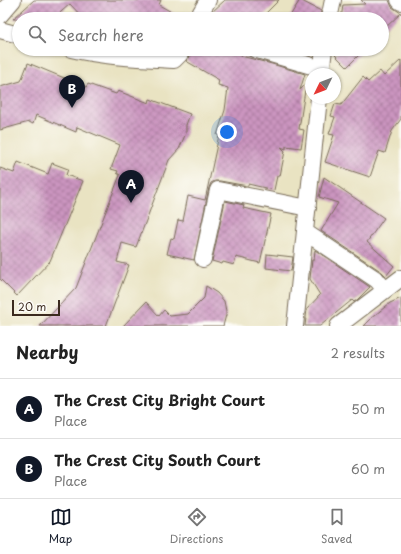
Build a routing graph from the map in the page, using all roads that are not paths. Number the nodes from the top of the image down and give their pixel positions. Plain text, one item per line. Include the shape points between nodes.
1 (13, 0) edge
2 (208, 0) edge
3 (333, 0) edge
4 (201, 12) edge
5 (330, 12) edge
6 (0, 15) edge
7 (0, 30) edge
8 (12, 33) edge
9 (112, 56) edge
10 (178, 56) edge
11 (276, 56) edge
12 (323, 56) edge
13 (313, 68) edge
14 (322, 68) edge
15 (318, 104) edge
16 (308, 208) junction
17 (305, 232) junction
18 (203, 259) dead end
19 (401, 278) edge
20 (385, 290) junction
21 (295, 326) edge
22 (338, 326) edge

1 - 6 street
2 - 4 street
3 - 5 street
7 - 8 street
9 - 10 street via 174,60
11 - 13 street
12 - 14 street
15 - 16 street
16 - 17 street
16 - 18 street via 218,190
17 - 20 street via 377,280
17 - 21 street
19 - 20 street
20 - 22 street

